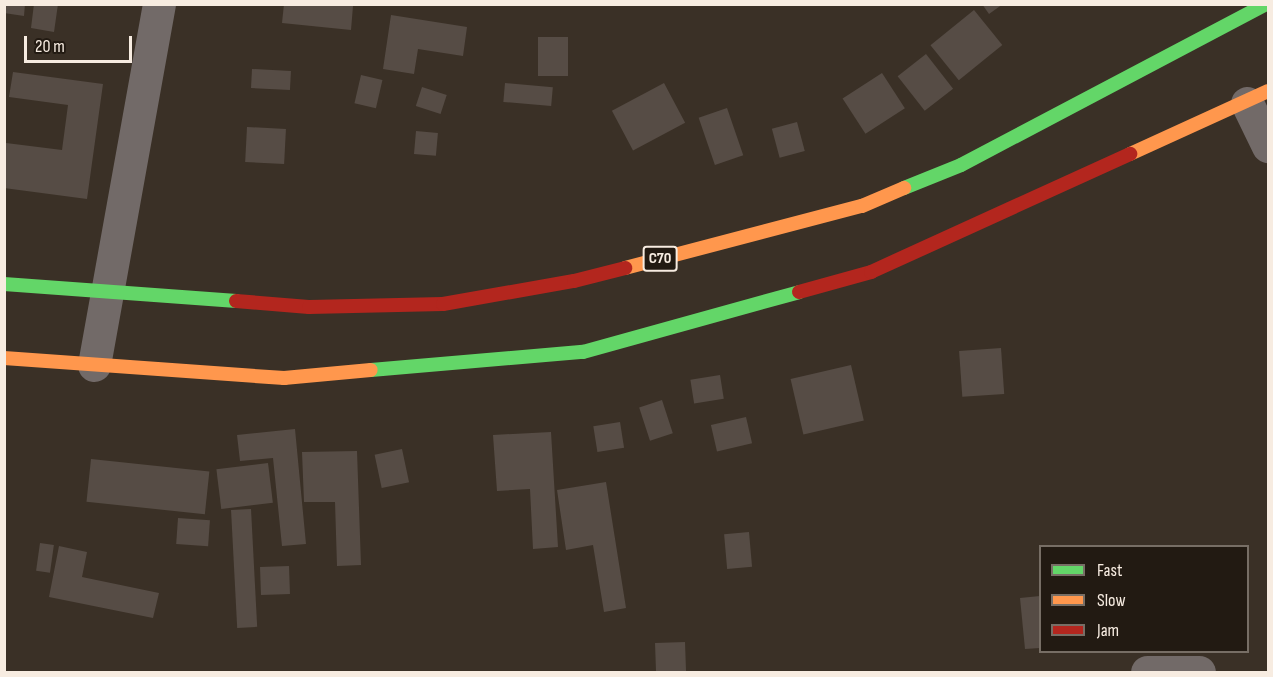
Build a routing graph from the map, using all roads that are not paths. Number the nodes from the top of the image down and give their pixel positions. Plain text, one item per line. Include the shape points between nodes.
1 (159, 4) edge
2 (1267, 4) edge
3 (1258, 97) edge
4 (1269, 146) edge
5 (4, 284) edge
6 (106, 293) junction
7 (4, 358) edge
8 (94, 365) junction
9 (1147, 672) edge
10 (1199, 672) edge

1 - 6 street
2 - 6 highway, C70 via 961,165 862,206 574,281 443,304 309,307
3 - 4 street
3 - 8 highway via 871,272 583,352 284,378
5 - 6 highway, C70
6 - 8 street
7 - 8 highway
9 - 10 street

